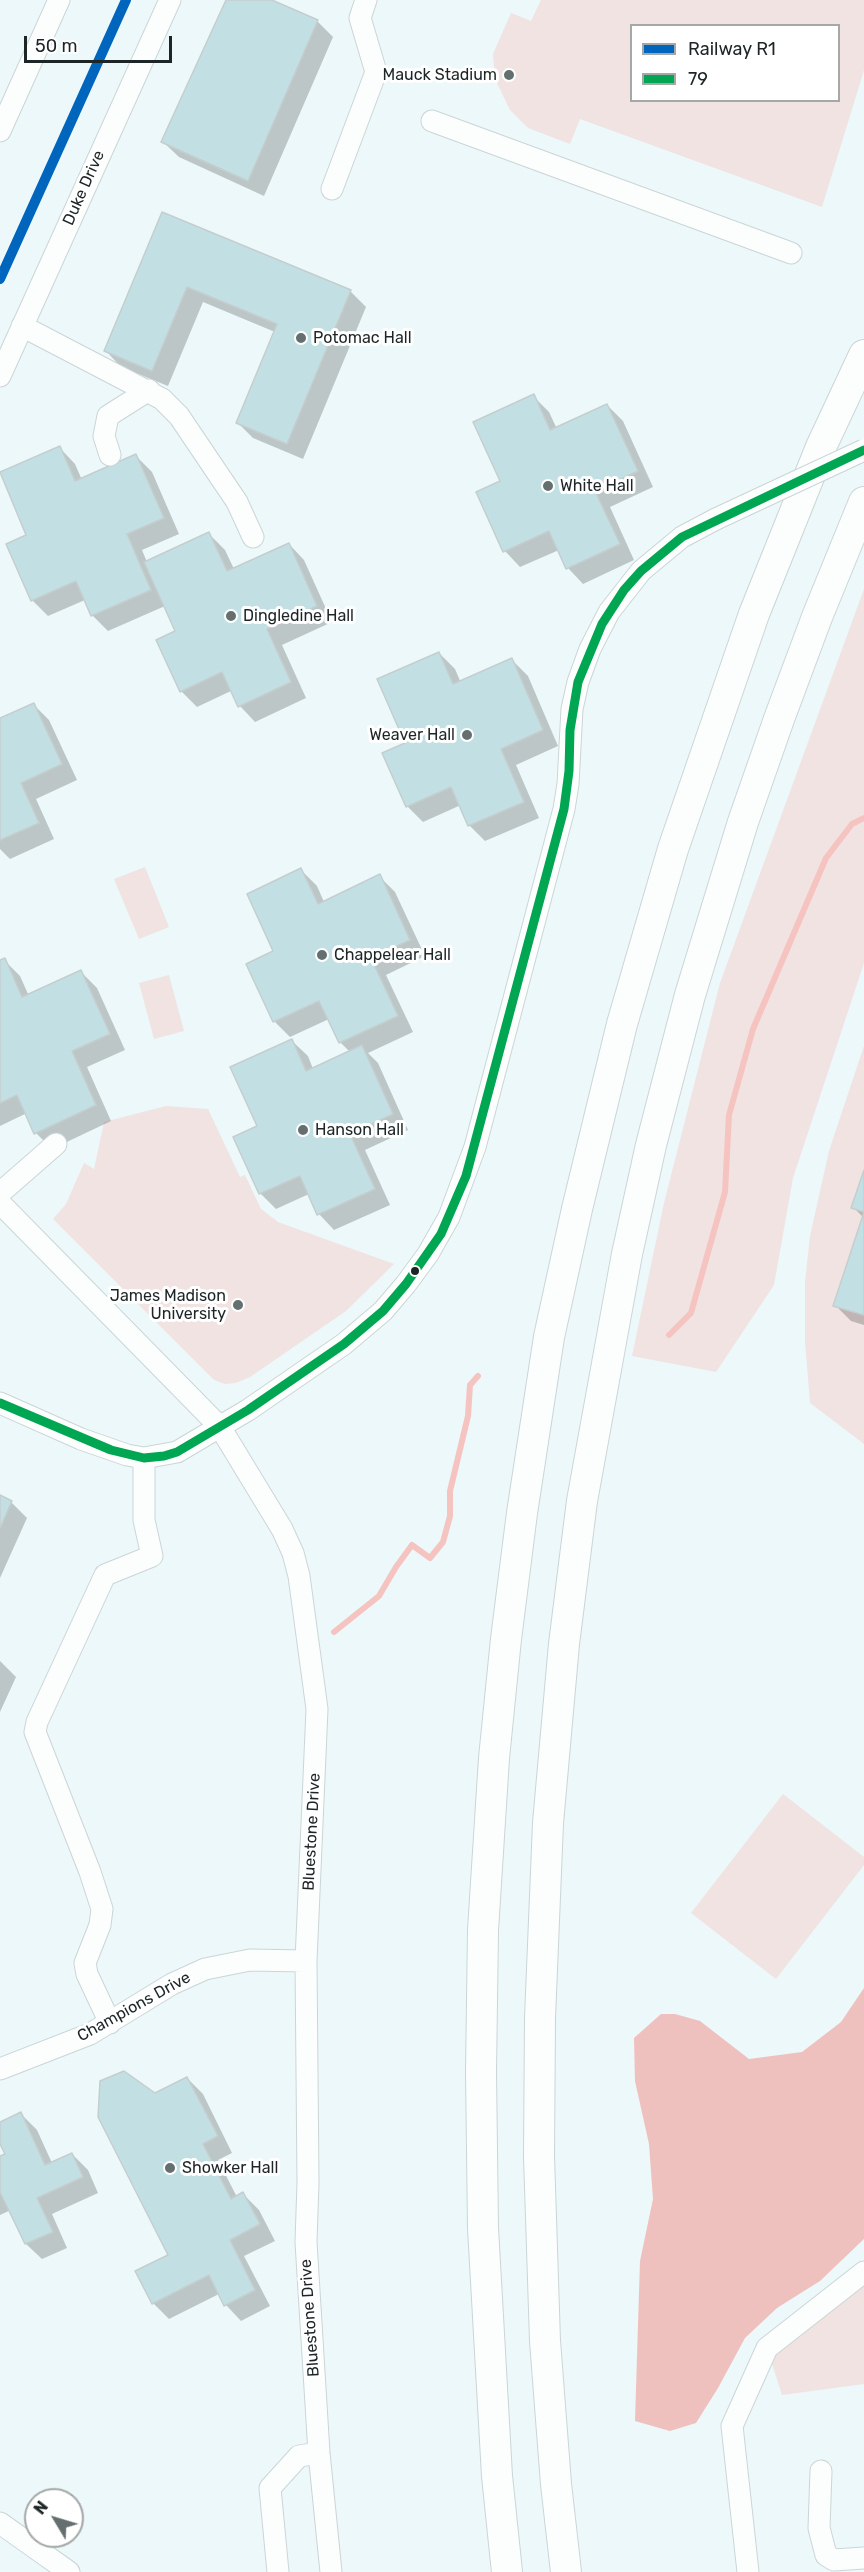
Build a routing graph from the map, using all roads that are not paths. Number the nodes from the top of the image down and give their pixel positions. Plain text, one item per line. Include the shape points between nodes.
1 (59, 0) edge
2 (170, 0) edge
3 (366, 0) edge
4 (432, 121) dead end
5 (0, 131) edge
6 (332, 189) dead end
7 (791, 253) dead end
8 (22, 326) junction
9 (864, 355) edge
10 (0, 376) edge
11 (149, 390) junction
12 (864, 450) edge
13 (110, 455) dead end
14 (864, 502) edge
15 (253, 537) dead end
16 (56, 1144) dead end
17 (0, 1193) edge
18 (0, 1203) edge
19 (0, 1402) edge
20 (220, 1427) junction
21 (144, 1458) junction
22 (306, 1961) junction
23 (110, 2023) junction
24 (0, 2069) edge
25 (864, 2272) edge
26 (546, 2341) junction
27 (319, 2453) junction
28 (821, 2471) dead end
29 (0, 2523) edge
30 (864, 2558) edge
31 (69, 2572) edge
32 (278, 2572) edge
33 (331, 2572) edge
34 (507, 2572) edge
35 (566, 2572) edge
36 (582, 2572) edge
37 (748, 2572) edge

1 - 5 street
2 - 8 street, Duke Drive
3 - 6 street via 360,18 376,72
4 - 7 street
8 - 10 street, Duke Drive
8 - 11 street
9 - 34 highway via 821,447 754,614 673,849 622,1024 549,1337 506,1639 483,1929 483,2228 497,2476
11 - 13 street via 108,416 104,436
11 - 15 street via 179,416 237,502
12 - 20 street, bridge via 682,537 641,571 609,612 578,682 564,808 475,1147 456,1203 441,1233 383,1311 359,1332
14 - 26 highway via 778,719 710,926 651,1145 604,1370 565,1633 548,1823 539,2041 540,2221
16 - 17 street
18 - 20 street, Bluestone Drive
19 - 21 street via 81,1439
20 - 21 street via 177,1452
20 - 22 street, Bluestone Drive via 282,1529 299,1576 317,1709
21 - 23 street via 144,1520 152,1556 105,1575 35,1732 102,1909 85,1963
22 - 23 street, Champions Drive via 250,1960 211,1967 177,1981
22 - 27 street, Bluestone Drive via 306,2242
23 - 24 street, Champions Drive via 75,2041
25 - 37 street via 767,2349 732,2426
26 - 35 highway
26 - 36 highway
27 - 32 street via 299,2456 270,2488
27 - 33 street, Bluestone Drive
28 - 30 street via 819,2528 826,2555 834,2560
29 - 31 street

